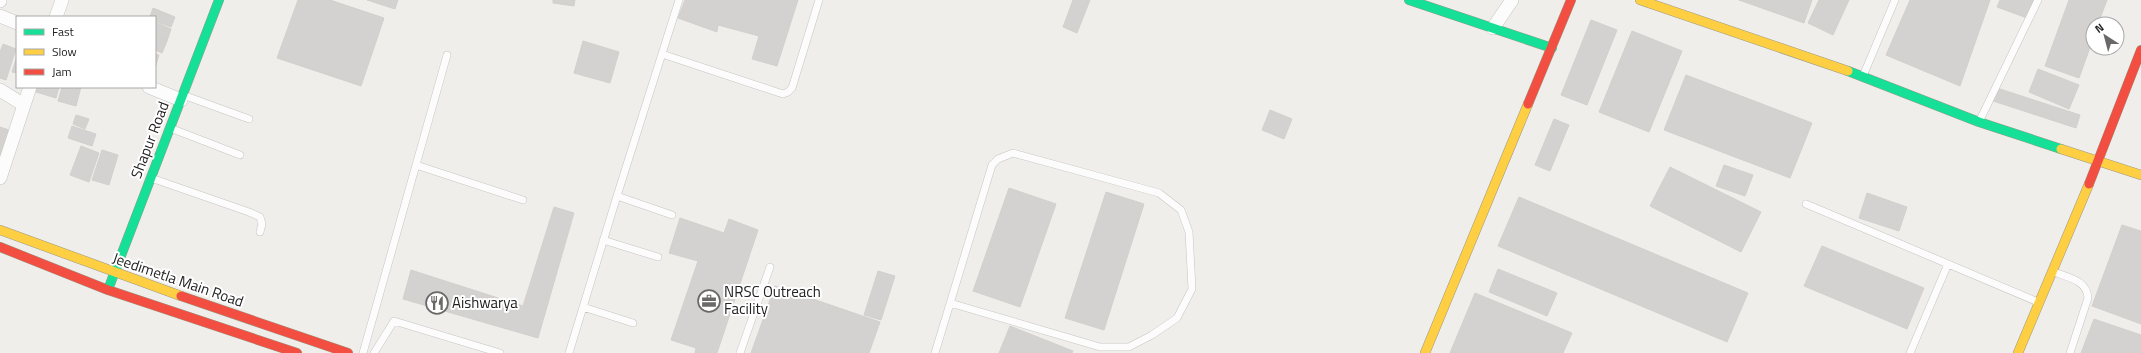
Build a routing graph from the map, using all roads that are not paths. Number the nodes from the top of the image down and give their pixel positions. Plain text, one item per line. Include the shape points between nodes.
1 (62, 0) edge
2 (219, 0) edge
3 (679, 0) edge
4 (819, 0) edge
5 (1409, 0) edge
6 (1512, 0) edge
7 (1571, 0) edge
8 (1640, 0) edge
9 (1895, 0) edge
10 (2038, 0) edge
11 (0, 16) edge
12 (56, 16) edge
13 (16, 23) edge
14 (1493, 28) junction
15 (1552, 48) junction
16 (2141, 50) edge
17 (662, 54) junction
18 (447, 55) dead end
19 (2132, 74) junction
20 (1863, 76) junction
21 (2141, 77) edge
22 (30, 88) edge
23 (152, 88) edge
24 (0, 90) edge
25 (182, 97) junction
26 (24, 105) junction
27 (249, 119) dead end
28 (1979, 122) junction
29 (170, 128) junction
30 (240, 155) dead end
31 (2099, 161) junction
32 (416, 165) junction
33 (2141, 175) edge
34 (0, 178) edge
35 (151, 178) junction
36 (616, 196) junction
37 (523, 200) dead end
38 (1806, 204) dead end
39 (672, 215) dead end
40 (0, 230) edge
41 (260, 232) dead end
42 (603, 240) junction
43 (0, 247) edge
44 (658, 257) dead end
45 (1948, 264) junction
46 (770, 267) dead end
47 (2052, 271) junction
48 (114, 273) junction
49 (108, 290) junction
50 (2039, 302) junction
51 (950, 303) junction
52 (583, 307) junction
53 (633, 323) dead end
54 (297, 353) edge
55 (348, 353) edge
56 (363, 353) edge
57 (374, 353) edge
58 (500, 353) edge
59 (569, 353) edge
60 (740, 353) edge
61 (935, 353) edge
62 (1425, 353) edge
63 (1910, 353) edge
64 (2018, 353) edge
65 (2070, 353) edge

1 - 12 street
2 - 25 street, Shapur Road
3 - 17 lane
4 - 17 lane via 792,88 783,94
5 - 14 street
6 - 14 street
7 - 15 street
8 - 20 street
9 - 20 lane
10 - 28 lane
11 - 13 street
14 - 15 street
15 - 62 street
16 - 19 street
17 - 36 lane
18 - 32 lane
19 - 21 lane
19 - 31 street
20 - 28 street
22 - 26 street
23 - 25 street
24 - 26 street
25 - 27 lane
25 - 29 street, Shapur Road
26 - 34 street
28 - 31 street
29 - 30 lane
29 - 35 street, Shapur Road
31 - 33 street
31 - 47 street
32 - 37 lane
32 - 56 lane
35 - 41 lane via 260,217
35 - 48 street, Shapur Road
36 - 39 lane
36 - 42 lane
38 - 45 lane
40 - 48 street, Jeedimetla Main Road
42 - 44 lane
42 - 52 lane
43 - 49 street, Jeedimetla Main Road
45 - 50 lane
45 - 63 lane
46 - 60 lane
47 - 50 street
47 - 65 lane via 2084,285 2088,290 2088,298
48 - 49 street, Shapur Road
48 - 55 street, Jeedimetla Main Road
49 - 54 street, Jeedimetla Main Road
50 - 64 street
51 - 51 lane via 1100,347 1129,347 1177,318 1192,289 1189,232 1181,210 1159,193 1013,153 1008,154 992,165
51 - 61 lane
52 - 53 lane
52 - 59 lane
57 - 58 lane via 394,321

